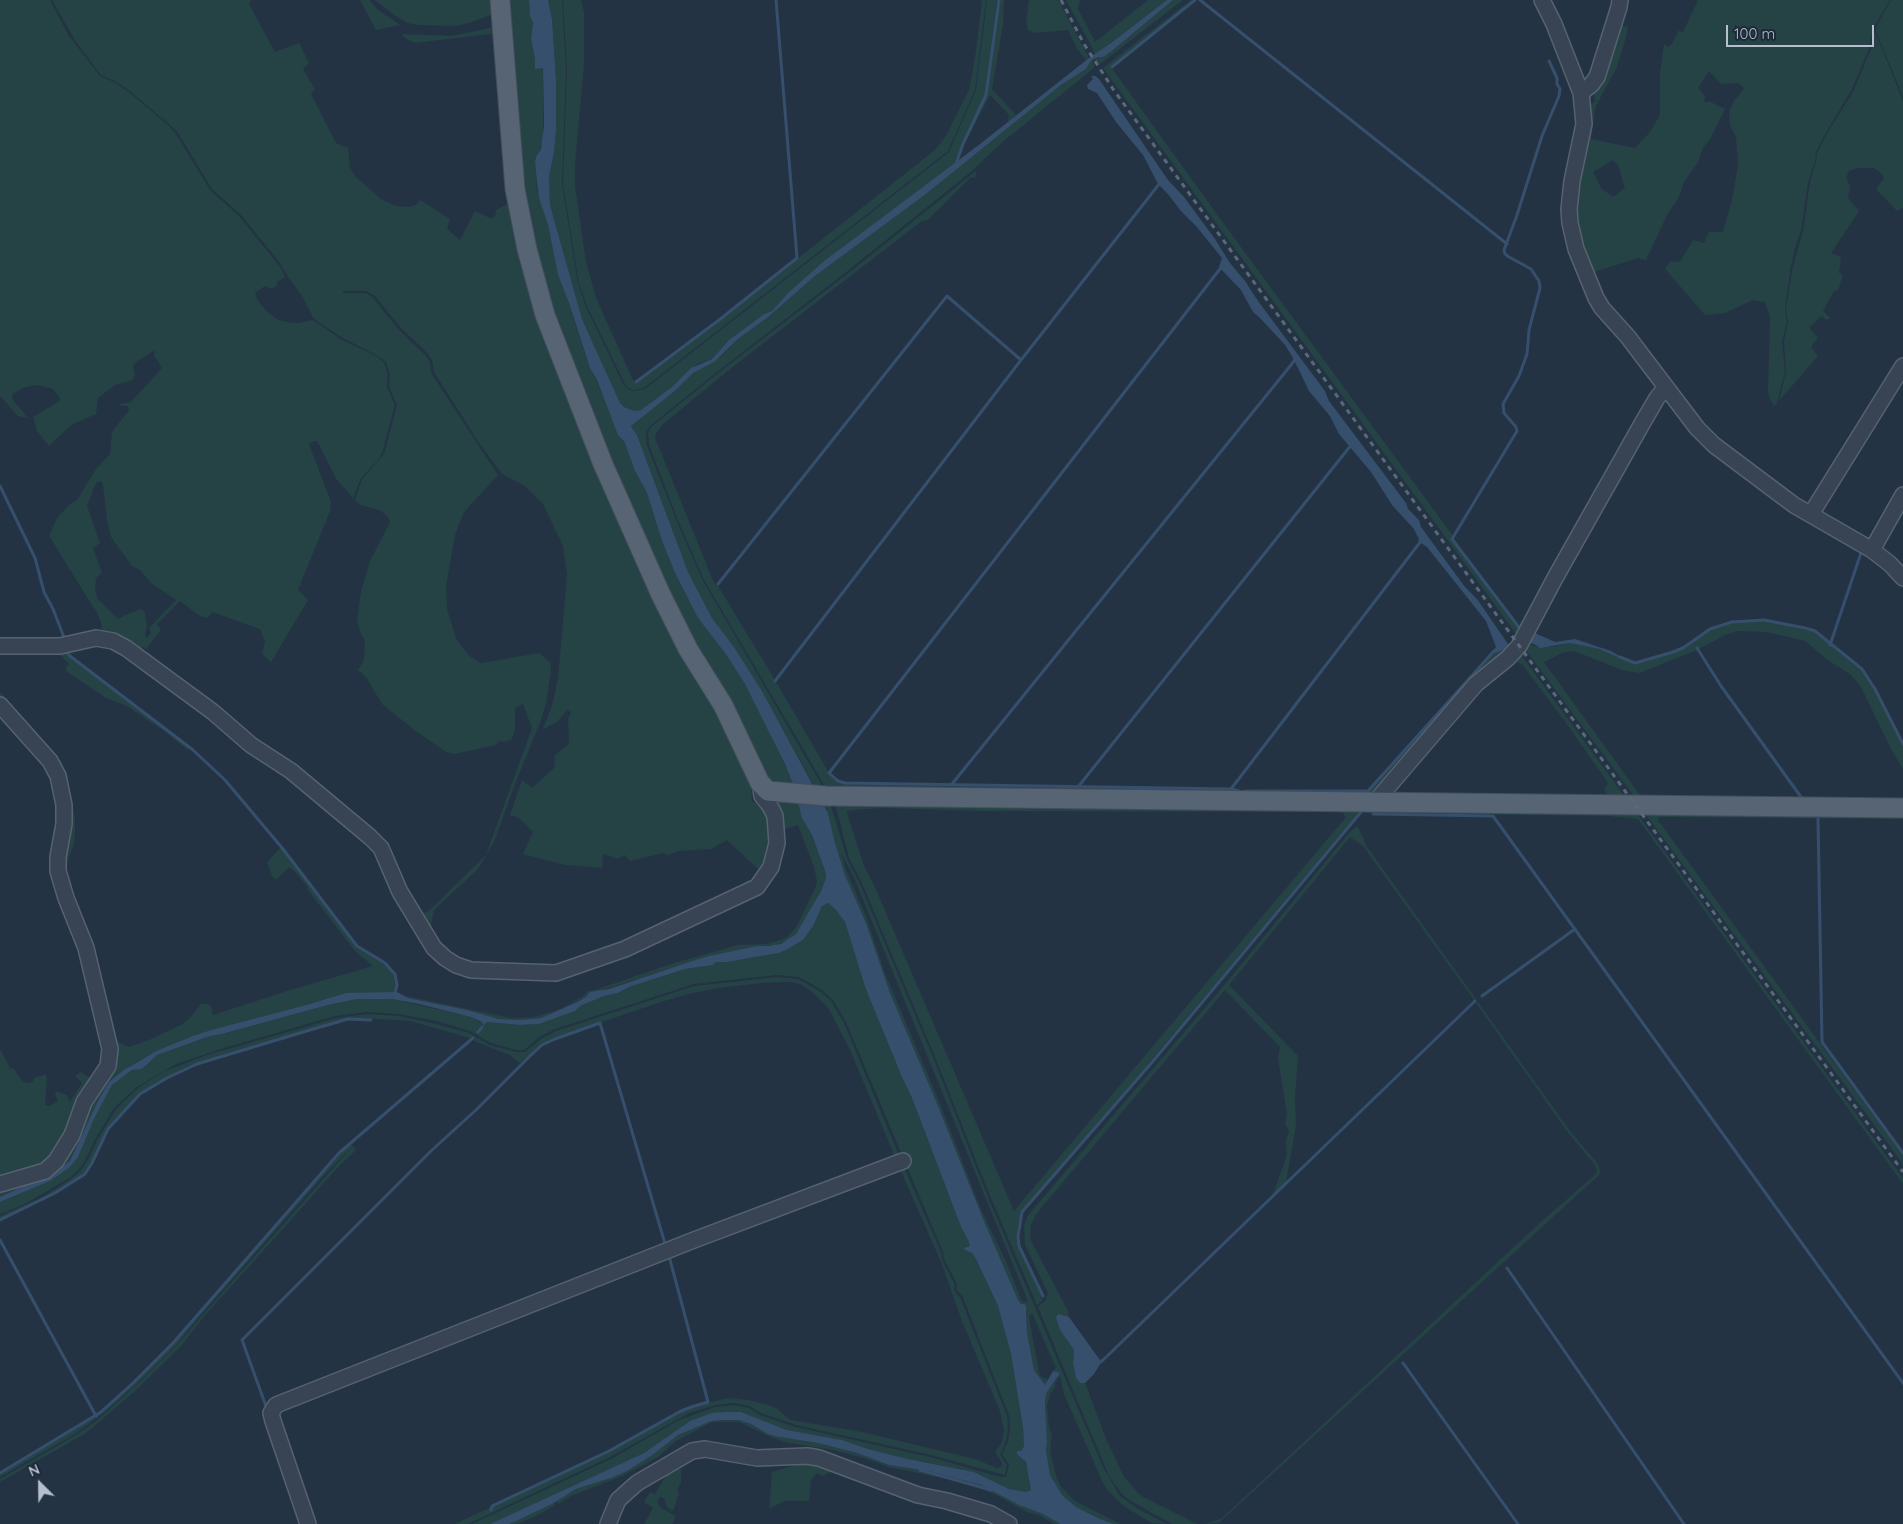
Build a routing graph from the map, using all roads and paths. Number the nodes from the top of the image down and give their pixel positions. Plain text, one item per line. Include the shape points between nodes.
1 (500, 0) edge
2 (1542, 0) edge
3 (1620, 0) edge
4 (1581, 93) junction
5 (1903, 366) edge
6 (1665, 388) junction
7 (1903, 495) edge
8 (1811, 514) junction
9 (1872, 550) junction
10 (1903, 578) edge
11 (0, 646) edge
12 (0, 705) edge
13 (760, 783) junction
14 (1375, 802) junction
15 (1903, 808) edge
16 (903, 1161) dead end
17 (0, 1184) edge
18 (308, 1524) edge
19 (608, 1524) edge
20 (1010, 1524) edge

1 - 13 main road via 515,189 545,315 603,464 661,595 688,648 723,705
2 - 4 street
3 - 4 street via 1597,77
4 - 6 street via 1584,124 1569,209 1576,249 1602,308
5 - 8 street
6 - 8 street via 1714,446
6 - 14 street via 1519,646 1476,684
7 - 9 street
8 - 9 street
9 - 10 street
11 - 13 street via 60,646 104,638 133,653 291,772 370,837 381,848 400,892 434,948 456,965 471,970 556,974 625,949 757,887 771,867 777,843 775,816 762,796
12 - 17 street via 50,761 58,776 64,805 58,870 86,948 110,1049 108,1066 84,1102 72,1135 56,1162 45,1171
13 - 14 main road via 768,791 826,796
14 - 15 main road
16 - 18 street via 282,1401 272,1413
19 - 20 street via 618,1500 637,1483 692,1451 706,1449 757,1458 819,1458 918,1495 991,1514

